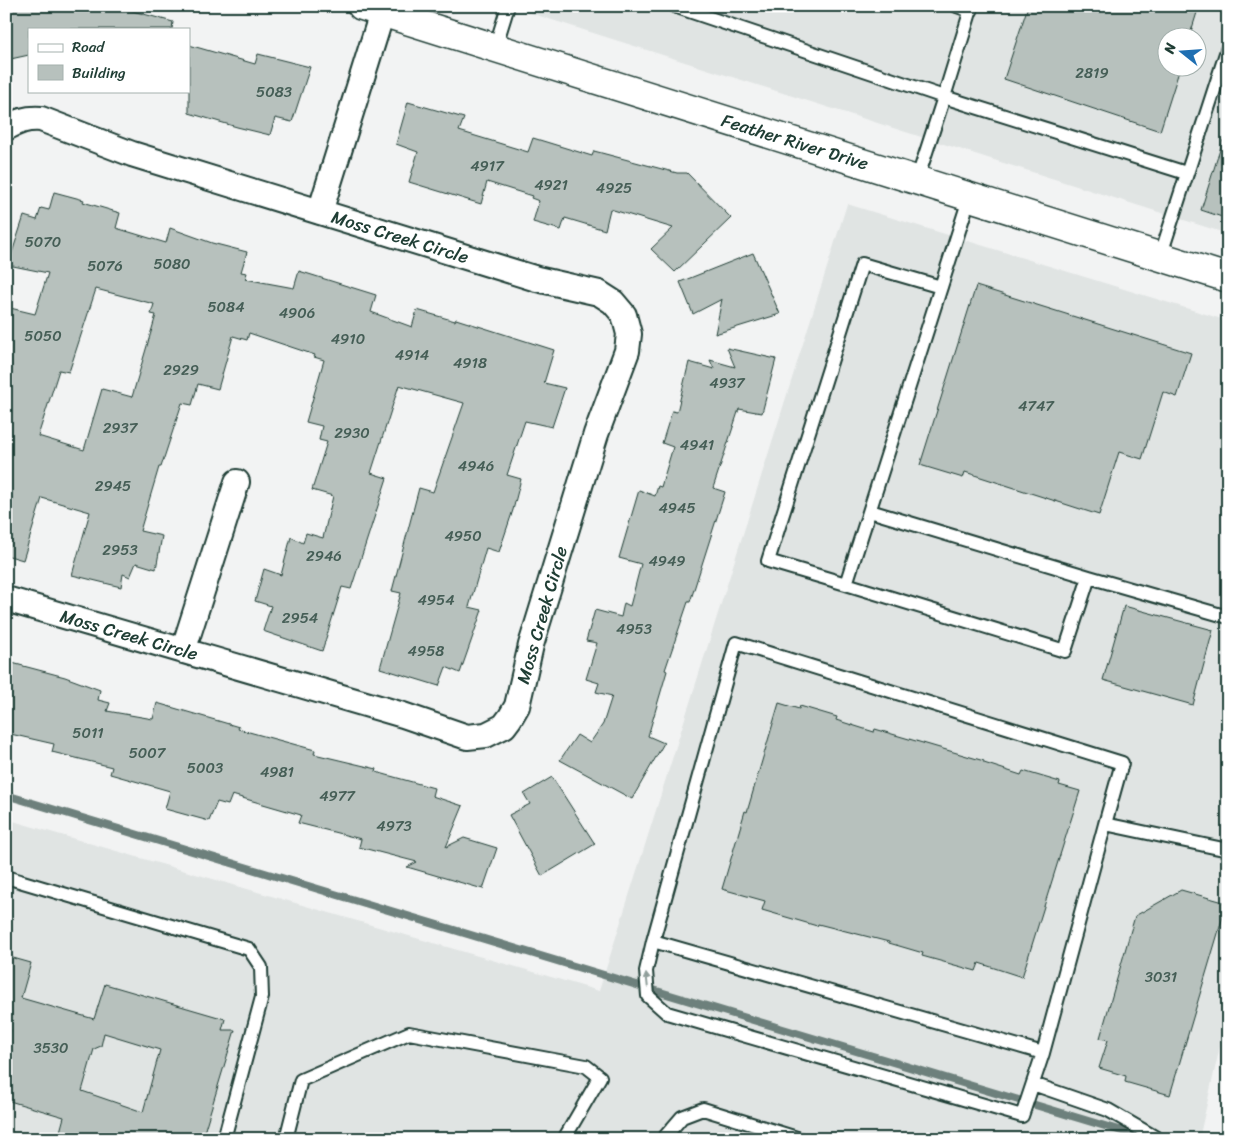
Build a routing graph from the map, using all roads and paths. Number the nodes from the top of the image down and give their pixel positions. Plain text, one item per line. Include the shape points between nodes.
1 (508, 6) edge
2 (674, 6) edge
3 (957, 6) edge
4 (972, 8) edge
5 (372, 9) edge
6 (1228, 47) edge
7 (495, 48) junction
8 (1224, 72) edge
9 (944, 97) junction
10 (6, 128) edge
11 (1186, 173) junction
12 (917, 180) junction
13 (970, 196) junction
14 (320, 212) junction
15 (1160, 257) junction
16 (1228, 278) edge
17 (941, 287) junction
18 (237, 482) dead end
19 (870, 510) junction
20 (1089, 577) junction
21 (846, 584) junction
22 (6, 599) edge
23 (1228, 617) edge
24 (183, 651) junction
25 (1104, 824) junction
26 (1228, 850) edge
27 (6, 877) edge
28 (653, 941) junction
29 (1043, 1053) junction
30 (1033, 1084) junction
31 (224, 1139) edge
32 (286, 1139) edge
33 (564, 1139) edge
34 (663, 1139) edge
35 (800, 1139) edge
36 (1158, 1139) edge

1 - 7 lane
2 - 9 lane
3 - 4 lane
4 - 9 lane
5 - 7 street, Feather River Drive
5 - 14 street, Moss Creek Circle
6 - 8 lane
7 - 12 street, Feather River Drive
8 - 11 lane
9 - 11 lane
9 - 12 lane
10 - 14 street, Moss Creek Circle via 20,120 41,119 132,154
11 - 15 lane
12 - 13 street, Feather River Drive
13 - 15 street, Feather River Drive
13 - 17 lane
14 - 24 street, Moss Creek Circle via 537,280 599,293 624,315 629,334 627,351 593,443 531,645 517,706 504,726 486,735 467,737 403,715
15 - 16 street, Feather River Drive
17 - 19 lane
17 - 21 lane via 862,264 768,561
18 - 24 street
19 - 20 lane
19 - 21 lane
20 - 21 lane via 1065,651
20 - 23 lane
22 - 24 street, Moss Creek Circle
25 - 26 lane
25 - 28 lane via 1122,762 736,643
25 - 29 lane
27 - 31 lane via 249,949 261,967 262,997
28 - 29 lane
30 -> 28 lane via 1022,1116 666,1012 648,996 646,971
29 - 30 lane
30 - 36 lane via 1108,1110
32 - 33 lane via 301,1080 409,1032 586,1066 600,1077
34 - 35 lane via 682,1117 702,1109

